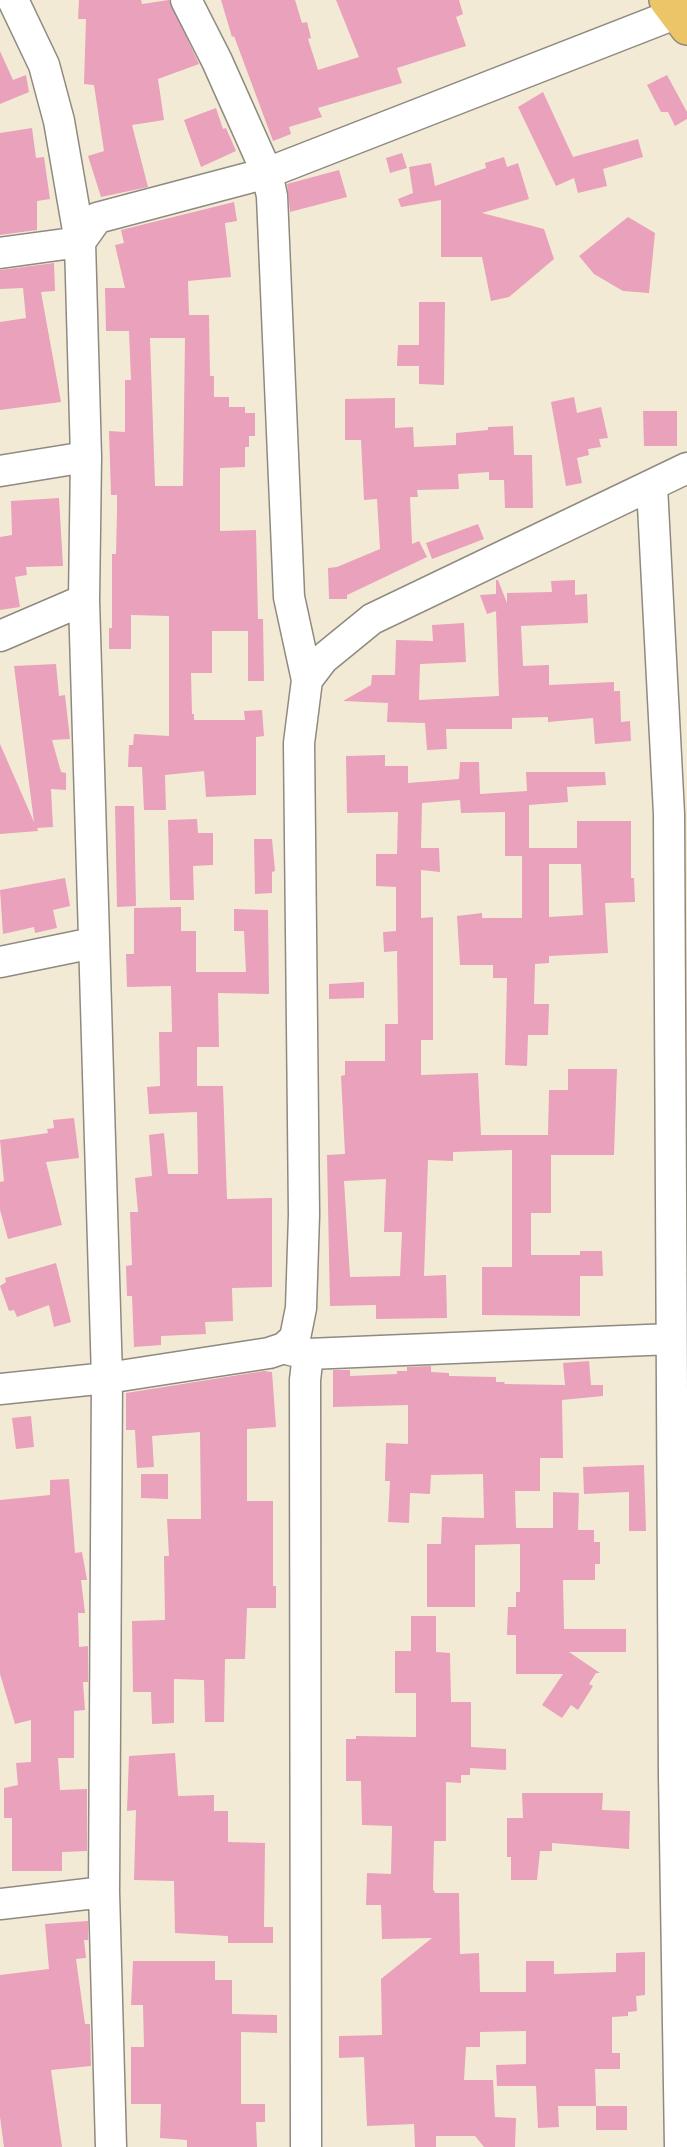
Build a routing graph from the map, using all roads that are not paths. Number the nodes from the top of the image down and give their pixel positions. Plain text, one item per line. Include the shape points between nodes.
1 (13, 0) edge
2 (186, 0) edge
3 (676, 14) edge
4 (267, 173) junction
5 (80, 242) junction
6 (0, 253) edge
7 (86, 457) junction
8 (687, 468) edge
9 (0, 471) edge
10 (652, 486) junction
11 (84, 600) junction
12 (0, 636) edge
13 (307, 680) junction
14 (93, 943) junction
15 (0, 962) edge
16 (679, 1165) edge
17 (671, 1339) junction
18 (296, 1351) junction
19 (107, 1378) junction
20 (0, 1389) edge
21 (680, 1776) edge
22 (104, 1892) junction
23 (0, 1904) edge
24 (111, 2147) edge
25 (306, 2147) edge
26 (680, 2147) edge

1 - 5 street via 44,65 59,121
2 - 4 street
3 - 4 street
4 - 5 street via 97,218
4 - 13 street via 272,196 289,597
5 - 6 street
5 - 7 street
7 - 9 street
7 - 11 street
8 - 10 street
10 - 13 street via 372,619 323,659
10 - 16 street via 669,814
11 - 12 street
11 - 14 street
13 - 18 street via 299,743 304,1215
14 - 15 street
14 - 19 street
16 - 17 street
17 - 18 street
17 - 21 street
18 - 19 street
18 - 25 street via 305,1380
19 - 20 street
19 - 22 street
21 - 26 street
22 - 23 street
22 - 24 street

